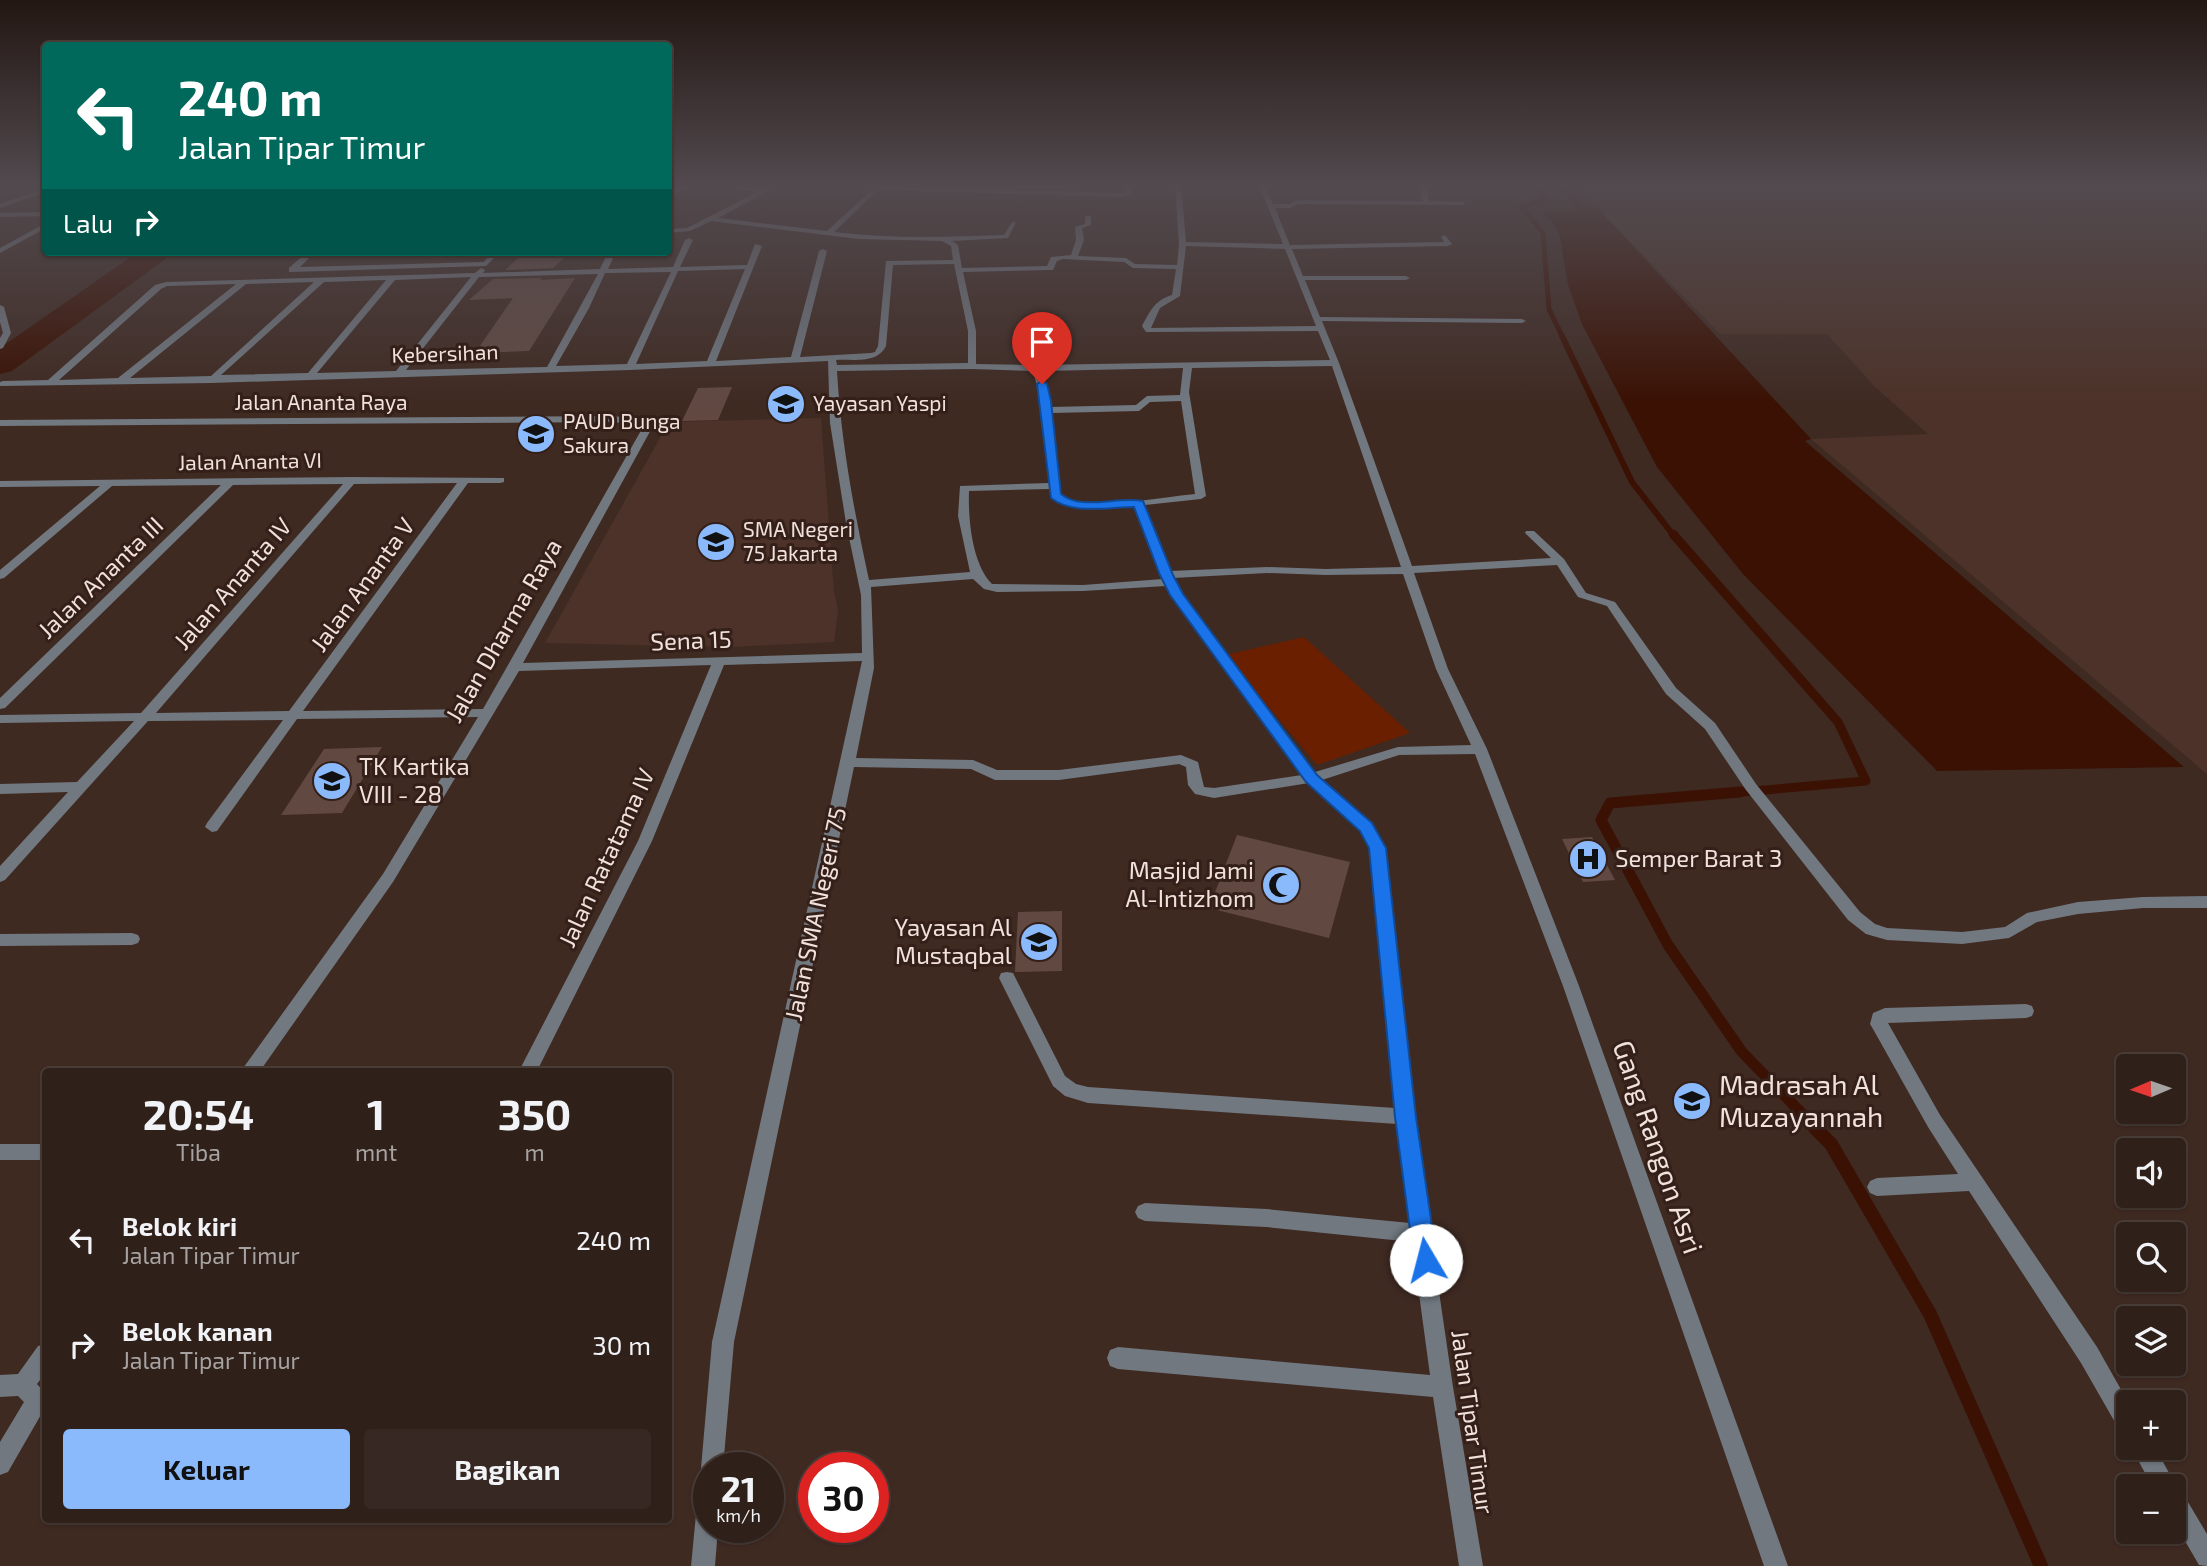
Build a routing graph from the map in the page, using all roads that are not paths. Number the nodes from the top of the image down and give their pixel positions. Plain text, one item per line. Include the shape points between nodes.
1 (305, 258) edge
2 (491, 258) edge
3 (609, 258) edge
4 (681, 258) edge
5 (753, 258) edge
6 (821, 258) edge
7 (956, 258) edge
8 (1056, 258) edge
9 (1092, 258) edge
10 (1181, 258) edge
11 (1291, 258) edge
12 (486, 264) junction
13 (958, 266) junction
14 (750, 267) junction
15 (1180, 267) junction
16 (294, 269) junction
17 (675, 270) junction
18 (601, 272) junction
19 (477, 275) junction
20 (392, 278) junction
21 (1299, 278) junction
22 (1406, 278) dead end
23 (321, 280) junction
24 (280, 281) junction
25 (244, 282) junction
26 (0, 307) edge
27 (1522, 321) dead end
28 (1320, 324) junction
29 (0, 346) edge
30 (794, 360) junction
31 (832, 363) junction
32 (1335, 363) junction
33 (710, 364) junction
34 (1188, 364) junction
35 (972, 366) junction
36 (630, 367) junction
37 (1037, 368) junction
38 (550, 369) junction
39 (399, 373) junction
40 (309, 376) junction
41 (211, 380) junction
42 (119, 382) junction
43 (3, 384) dead end
44 (48, 384) junction
45 (1185, 398) junction
46 (1047, 410) junction
47 (642, 421) joint
48 (0, 423) edge
49 (352, 480) junction
50 (465, 480) junction
51 (500, 480) dead end
52 (231, 481) junction
53 (111, 482) junction
54 (0, 484) edge
55 (1054, 486) junction
56 (1139, 503) junction
57 (1530, 533) dead end
58 (1560, 561) junction
59 (1409, 570) junction
60 (976, 575) junction
61 (0, 576) edge
62 (1168, 579) junction
63 (863, 584) junction
64 (868, 657) junction
65 (719, 661) junction
66 (515, 667) junction
67 (0, 705) edge
68 (486, 713) junction
69 (296, 715) junction
70 (146, 716) junction
71 (0, 719) edge
72 (1480, 749) junction
73 (849, 762) junction
74 (1311, 778) junction
75 (82, 787) junction
76 (0, 789) edge
77 (212, 827) dead end
78 (0, 876) edge
79 (2207, 902) edge
80 (132, 939) dead end
81 (0, 940) edge
82 (1007, 978) dead end
83 (2026, 1011) dead end
84 (252, 1068) edge
85 (530, 1068) edge
86 (1405, 1117) junction
87 (0, 1152) edge
88 (42, 1152) edge
89 (1974, 1182) junction
90 (1877, 1187) dead end
91 (1145, 1212) dead end
92 (1423, 1234) junction
93 (1118, 1358) dead end
94 (42, 1359) edge
95 (23, 1385) junction
96 (0, 1386) edge
97 (1442, 1387) junction
98 (2116, 1402) edge
99 (713, 1452) edge
100 (0, 1464) edge
101 (2186, 1521) edge
102 (705, 1543) edge
103 (2207, 1558) edge
104 (703, 1566) edge
105 (1471, 1566) edge
106 (1776, 1566) edge

1 - 16 street
2 - 12 street
3 - 18 street
4 - 17 street
5 - 14 street
6 - 30 street
7 - 13 street
8 - 13 street via 1050,268
9 - 15 street via 1126,260 1133,266
10 - 15 street
11 - 21 street, Gang Rangon Asri
12 - 16 street
12 - 19 street
13 - 31 street, Kebersihan via 889,264 878,354
13 - 35 street via 972,331
14 - 17 street
14 - 33 street
15 - 28 street via 1176,296 1156,304 1146,326 1149,330
16 - 24 street
17 - 18 street
17 - 36 street
18 - 19 street
18 - 38 street
19 - 20 street
19 - 39 street
20 - 23 street
20 - 40 street
21 - 22 street
21 - 28 street, Gang Rangon Asri
23 - 24 street
23 - 41 street
24 - 25 street
25 - 42 street
25 - 44 street via 158,287
26 - 29 street via 6,333
27 - 28 street
28 - 32 street, Gang Rangon Asri
30 - 31 street, Kebersihan
30 - 33 street, Kebersihan
31 - 35 street
31 - 63 street, Jalan SMA Negeri 75 via 835,423
32 - 34 street
32 - 59 street, Gang Rangon Asri
33 - 36 street, Kebersihan
34 - 37 street
34 - 45 street
35 - 37 street
36 - 38 street, Kebersihan
37 - 46 street
38 - 39 street, Kebersihan
39 - 40 street, Kebersihan
40 - 41 street, Kebersihan
41 - 42 street, Kebersihan
42 - 44 street, Kebersihan
43 - 44 street, Kebersihan
45 - 46 street via 1147,399 1139,408
45 - 56 street via 1201,496
46 - 55 street
47 - 48 street, Jalan Ananta Raya
47 - 66 street, Jalan Dharma Raya via 648,426 645,434
49 - 50 street, Jalan Ananta VI
49 - 52 street, Jalan Ananta VI
49 - 70 street, Jalan Ananta IV
50 - 51 street, Jalan Ananta VI
50 - 69 street, Jalan Ananta V
52 - 53 street, Jalan Ananta VI
52 - 67 street, Jalan Ananta III
53 - 54 street, Jalan Ananta VI
53 - 61 street
55 - 56 street via 1055,496 1063,502
55 - 60 street via 964,488 963,516
56 - 62 street, Jalan Tipar Timur
57 - 58 street
58 - 59 street
58 - 79 street via 1582,596 1611,604 1671,691 1710,726 1751,787 1868,928 1926,937 1985,936 2008,933 2035,916 2158,902
59 - 62 street via 1267,570
59 - 72 street, Gang Rangon Asri via 1442,669
60 - 62 street via 997,589 1083,588
60 - 63 street
62 - 74 street, Jalan Tipar Timur
63 - 64 street, Jalan SMA Negeri 75
64 - 65 street, Sena 15
64 - 73 street, Jalan SMA Negeri 75
65 - 66 street, Sena 15
65 - 85 street, Jalan Ratatama IV via 645,841
66 - 68 street, Jalan Dharma Raya
68 - 69 street
68 - 84 street, Jalan Dharma Raya via 388,878
69 - 70 street
69 - 77 street, Jalan Ananta V
70 - 71 street
70 - 75 street, Jalan Ananta IV
72 - 74 street via 1398,751
72 - 106 street, Gang Rangon Asri via 1571,986
73 - 74 street via 973,765 1006,775 1071,774 1181,759 1193,765 1200,791 1214,793
73 - 99 street, Jalan SMA Negeri 75 via 723,1342
74 - 86 street, Jalan Tipar Timur via 1366,827 1377,848
75 - 76 street
75 - 78 street, Jalan Ananta IV
80 - 81 street
82 - 86 street via 1059,1081 1071,1091
83 - 89 street via 1879,1018 1934,1121
86 - 92 street, Jalan Tipar Timur
87 - 88 street
89 - 90 street
89 - 98 street
91 - 92 street via 1266,1218
92 - 97 street, Jalan Tipar Timur
93 - 97 street
94 - 95 street
95 - 96 street
95 - 100 street via 37,1400
97 - 105 street, Jalan Tipar Timur
101 - 103 street
102 - 104 street

